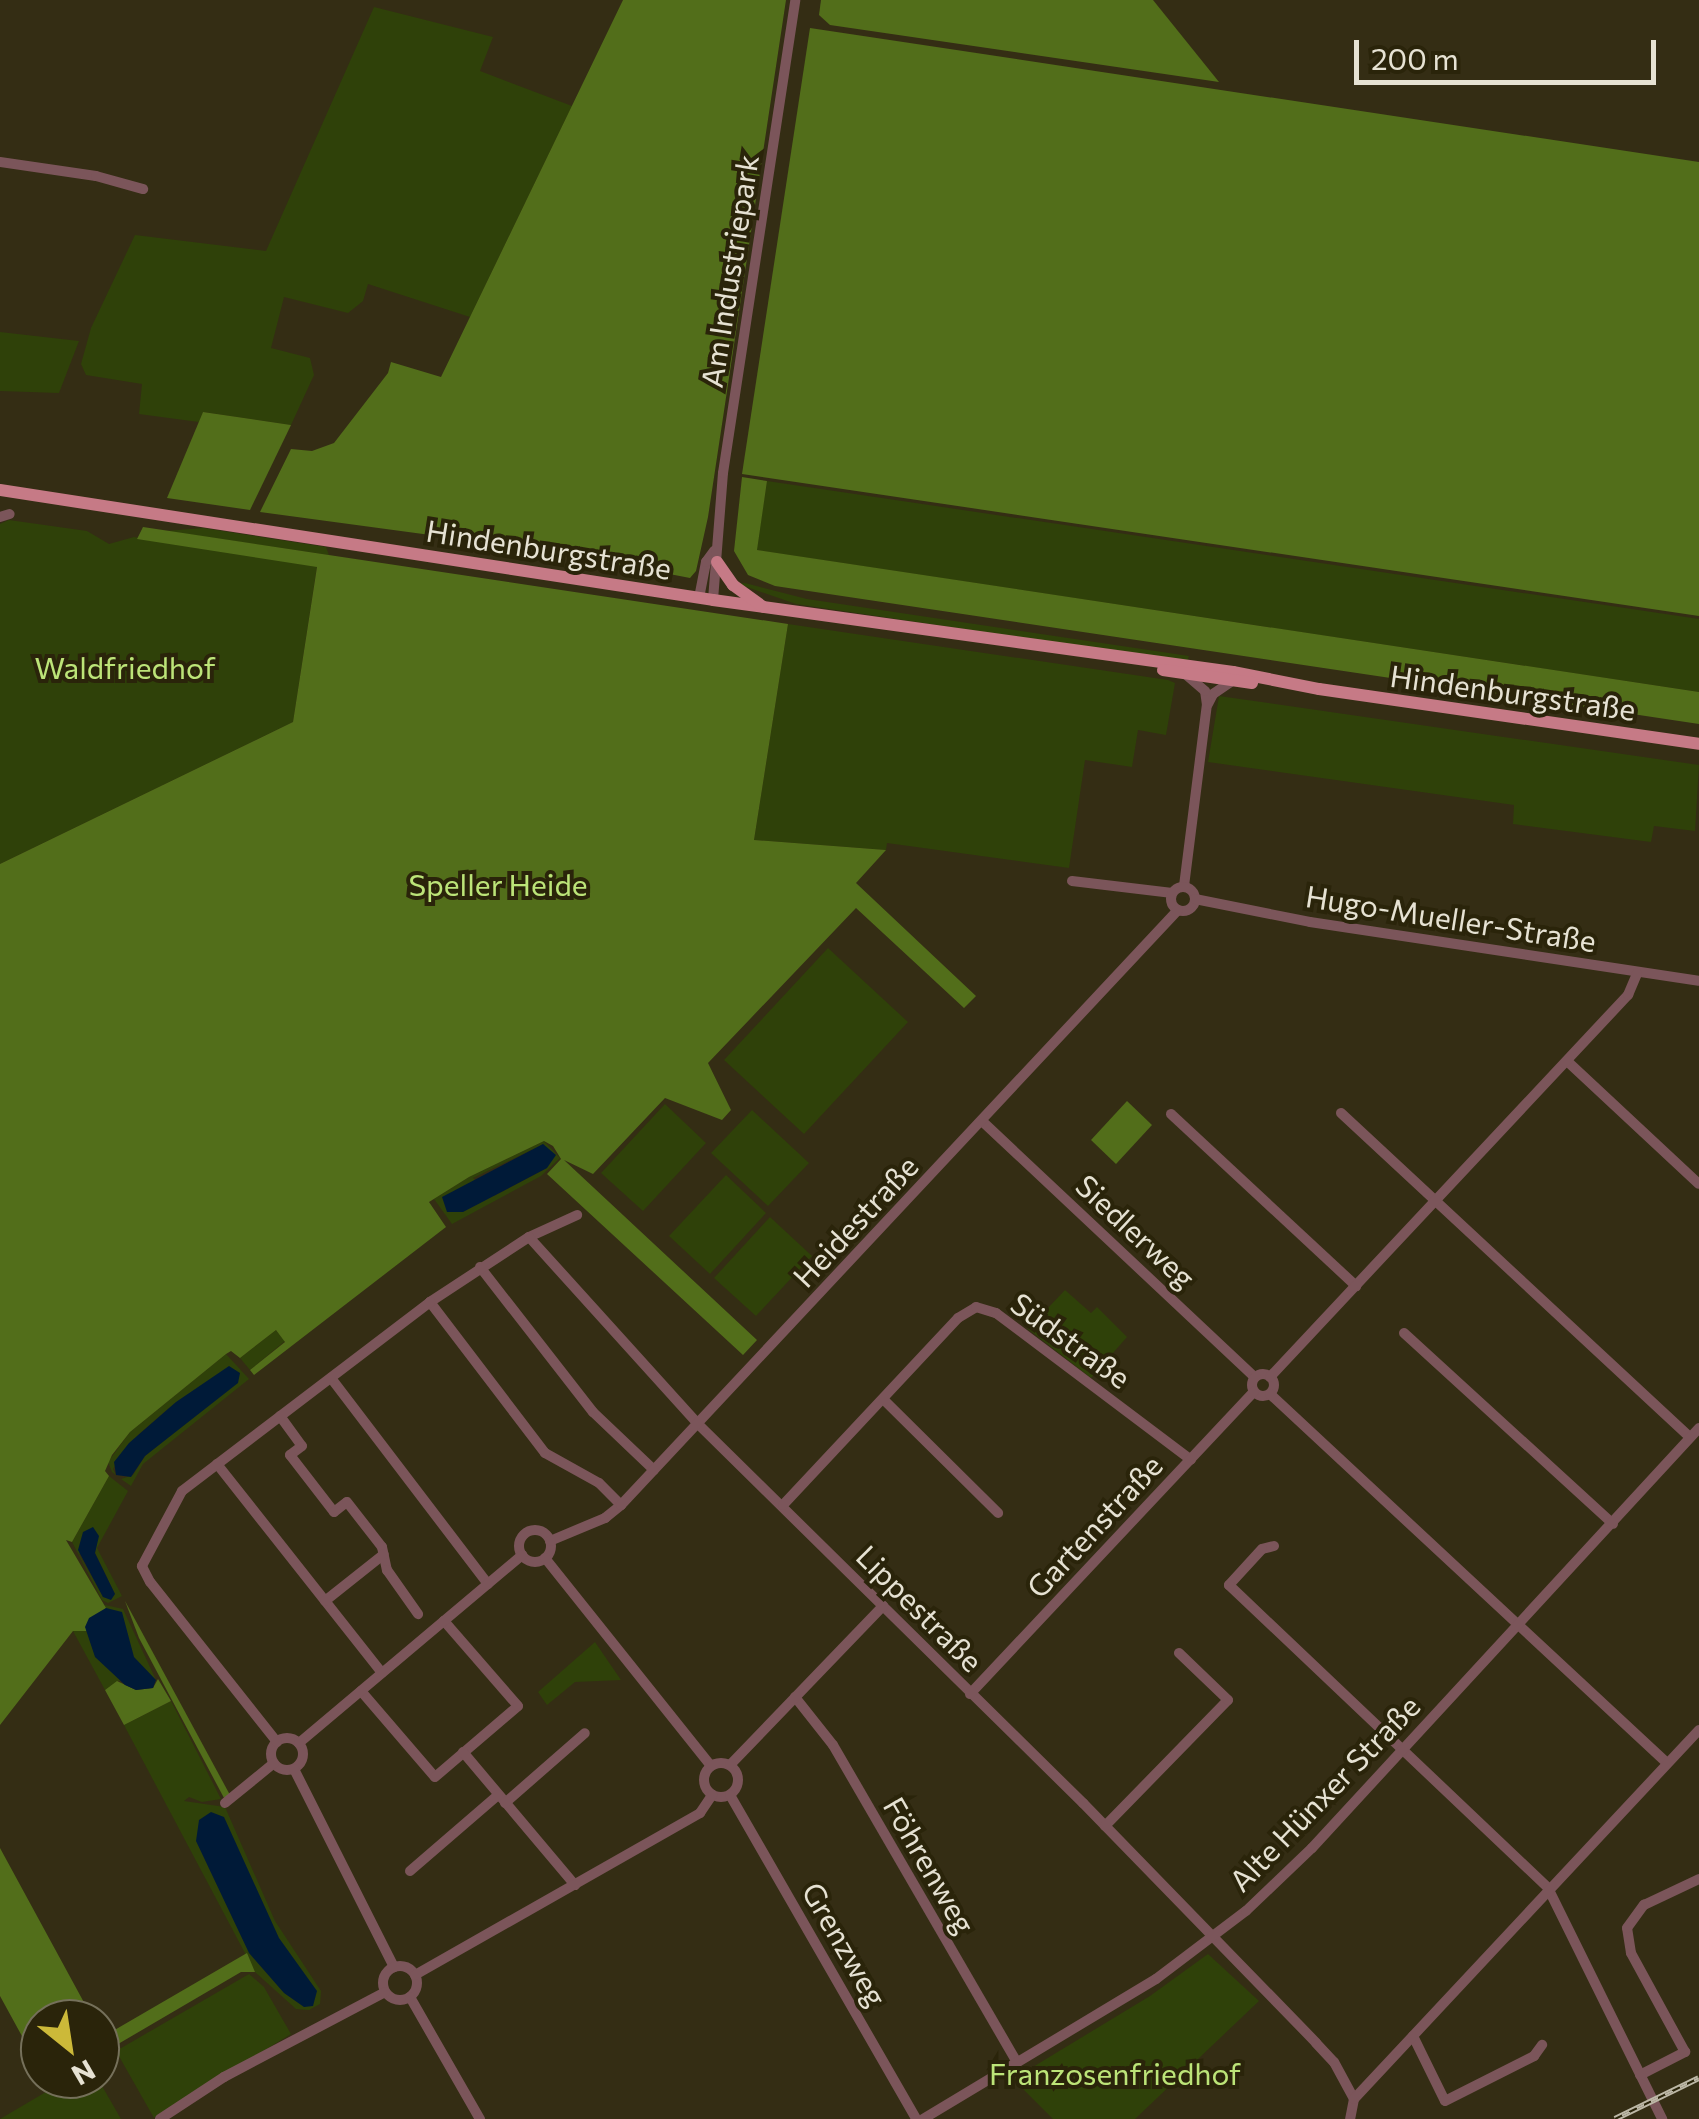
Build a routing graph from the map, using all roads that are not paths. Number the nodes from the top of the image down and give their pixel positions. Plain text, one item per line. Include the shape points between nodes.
1 (795, 0) edge
2 (0, 162) edge
3 (142, 188) dead end
4 (0, 490) edge
5 (716, 556) junction
6 (706, 599) junction
7 (765, 608) junction
8 (1090, 656) junction
9 (1188, 676) junction
10 (1231, 682) junction
11 (1319, 689) junction
12 (1208, 705) junction
13 (1699, 744) edge
14 (1072, 881) dead end
15 (1184, 886) junction
16 (1172, 894) junction
17 (1195, 899) junction
18 (1178, 910) junction
19 (1637, 974) junction
20 (1699, 981) edge
21 (1567, 1061) junction
22 (1341, 1113) dead end
23 (1171, 1114) dead end
24 (982, 1122) junction
25 (1699, 1184) edge
26 (1434, 1200) junction
27 (577, 1215) dead end
28 (529, 1238) junction
29 (480, 1267) junction
30 (1356, 1286) junction
31 (430, 1302) junction
32 (1404, 1333) dead end
33 (1255, 1377) junction
34 (1270, 1377) junction
35 (331, 1378) junction
36 (1254, 1392) junction
37 (1270, 1394) junction
38 (883, 1398) junction
39 (280, 1416) junction
40 (699, 1424) junction
41 (1699, 1428) edge
42 (1690, 1437) junction
43 (1191, 1460) junction
44 (217, 1464) junction
45 (654, 1470) junction
46 (621, 1505) junction
47 (783, 1505) junction
48 (998, 1513) dead end
49 (1613, 1524) junction
50 (550, 1541) junction
51 (1274, 1546) dead end
52 (384, 1554) junction
53 (522, 1555) junction
54 (545, 1558) junction
55 (488, 1584) junction
56 (325, 1601) junction
57 (883, 1606) junction
58 (418, 1614) dead end
59 (444, 1620) junction
60 (1519, 1624) junction
61 (1179, 1653) dead end
62 (382, 1673) junction
63 (361, 1691) junction
64 (970, 1694) junction
65 (795, 1697) junction
66 (1699, 1730) edge
67 (585, 1733) dead end
68 (277, 1742) junction
69 (299, 1743) junction
70 (1402, 1750) junction
71 (463, 1752) junction
72 (274, 1763) junction
73 (1667, 1763) junction
74 (730, 1765) junction
75 (711, 1766) junction
76 (294, 1769) junction
77 (712, 1794) junction
78 (730, 1795) junction
79 (502, 1799) junction
80 (224, 1803) dead end
81 (1104, 1826) junction
82 (410, 1871) dead end
83 (1699, 1879) edge
84 (575, 1885) junction
85 (1548, 1888) junction
86 (1214, 1937) junction
87 (394, 1967) junction
88 (415, 1975) junction
89 (385, 1992) junction
90 (410, 1997) junction
91 (1413, 2036) junction
92 (1542, 2046) dead end
93 (1016, 2063) junction
94 (1640, 2075) junction
95 (1354, 2099) junction
96 (939, 2115) edge
97 (160, 2119) edge
98 (480, 2119) edge
99 (919, 2119) edge
100 (1350, 2119) edge
101 (1662, 2119) edge

1 - 5 street, Am Industriepark
2 - 3 street
4 - 6 main road, Hindenburgstraße
5 - 6 street, Am Industriepark
5 - 7 main road via 733,585
6 - 7 main road, Hindenburgstraße
7 - 8 main road, Hindenburgstraße
8 - 9 main road, Hindenburgstraße
8 - 11 main road, Hindenburgstraße
9 - 10 main road, Hindenburgstraße
9 - 12 street via 1206,691
10 - 11 main road, Hindenburgstraße
10 - 12 street
11 - 13 main road, Hindenburgstraße
12 - 15 street
14 - 16 street
15 - 16 street
15 - 17 street
16 - 18 street
17 - 18 street, Heidestraße via 1189,909
17 - 19 street, Hugo-Mueller-Straße
18 - 24 street, Heidestraße
19 - 20 street, Hugo-Mueller-Straße
19 - 21 street via 1628,995
21 - 25 street
21 - 26 street
22 - 26 street
23 - 30 street
24 - 33 street, Siedlerweg
24 - 40 street, Heidestraße
26 - 30 street
26 - 42 street
27 - 28 street
28 - 29 street
28 - 40 street, Lippestraße
29 - 31 street
29 - 45 street via 592,1412
30 - 34 street
31 - 35 street
31 - 46 street via 544,1453 599,1483
32 - 49 street
33 - 34 street
33 - 36 street
34 - 37 street
35 - 39 street
35 - 55 street
36 - 37 street
36 - 43 street, Gartenstraße
37 - 60 street
38 - 43 street, Südstraße via 976,1307 996,1313
38 - 47 street, Südstraße
38 - 48 street
39 - 44 street
39 - 52 street via 302,1446 290,1455 334,1512 347,1502
40 - 45 street, Heidestraße
40 - 47 street, Lippestraße
41 - 42 street, Alte Hünxer Straße
42 - 49 street, Alte Hünxer Straße
43 - 64 street, Gartenstraße
44 - 56 street
44 - 68 street via 182,1491 142,1566
45 - 46 street, Heidestraße
46 - 50 street, Heidestraße
47 - 57 street, Lippestraße
49 - 60 street, Alte Hünxer Straße
50 - 53 street, Heidestraße via 529,1531 520,1542
50 - 54 street
51 - 70 street via 1262,1549 1229,1585
52 - 56 street
52 - 58 street via 387,1570
53 - 54 street
53 - 55 street, Heidestraße
54 - 75 street
55 - 59 street, Heidestraße
56 - 62 street
57 - 64 street, Lippestraße
57 - 65 street
59 - 62 street, Heidestraße
59 - 71 street via 518,1706
60 - 70 street, Alte Hünxer Straße
60 - 73 street
61 - 81 street via 1228,1700
62 - 63 street, Heidestraße
63 - 69 street, Heidestraße
63 - 71 street via 435,1777
64 - 81 street, Lippestraße
65 - 74 street
65 - 93 street, Föhrenweg via 833,1744
66 - 73 street
67 - 79 street
68 - 69 street
68 - 72 street
69 - 76 street via 304,1757
70 - 85 street
70 - 86 street, Alte Hünxer Straße via 1312,1848
71 - 79 street
72 - 76 street
72 - 80 street
73 - 85 street
74 - 75 street
74 - 78 street via 739,1780
75 - 77 street via 704,1781
76 - 87 street
77 - 78 street
77 - 84 street via 700,1813
78 - 99 street, Grenzweg
79 - 82 street
79 - 84 street
81 - 86 street, Lippestraße
83 - 94 street via 1644,1906 1626,1928 1632,1954 1685,2052
84 - 88 street
85 - 91 street
85 - 94 street
86 - 93 street, Alte Hünxer Straße
86 - 95 street, Lippestraße via 1334,2062
87 - 88 street
87 - 89 street via 384,1978
88 - 90 street
89 - 90 street
89 - 97 street via 224,2077
90 - 98 street
91 - 92 street via 1445,2101
91 - 95 street
93 - 96 street, Alte Hünxer Straße
94 - 101 street
95 - 100 street
96 - 99 street, Alte Hünxer Straße

